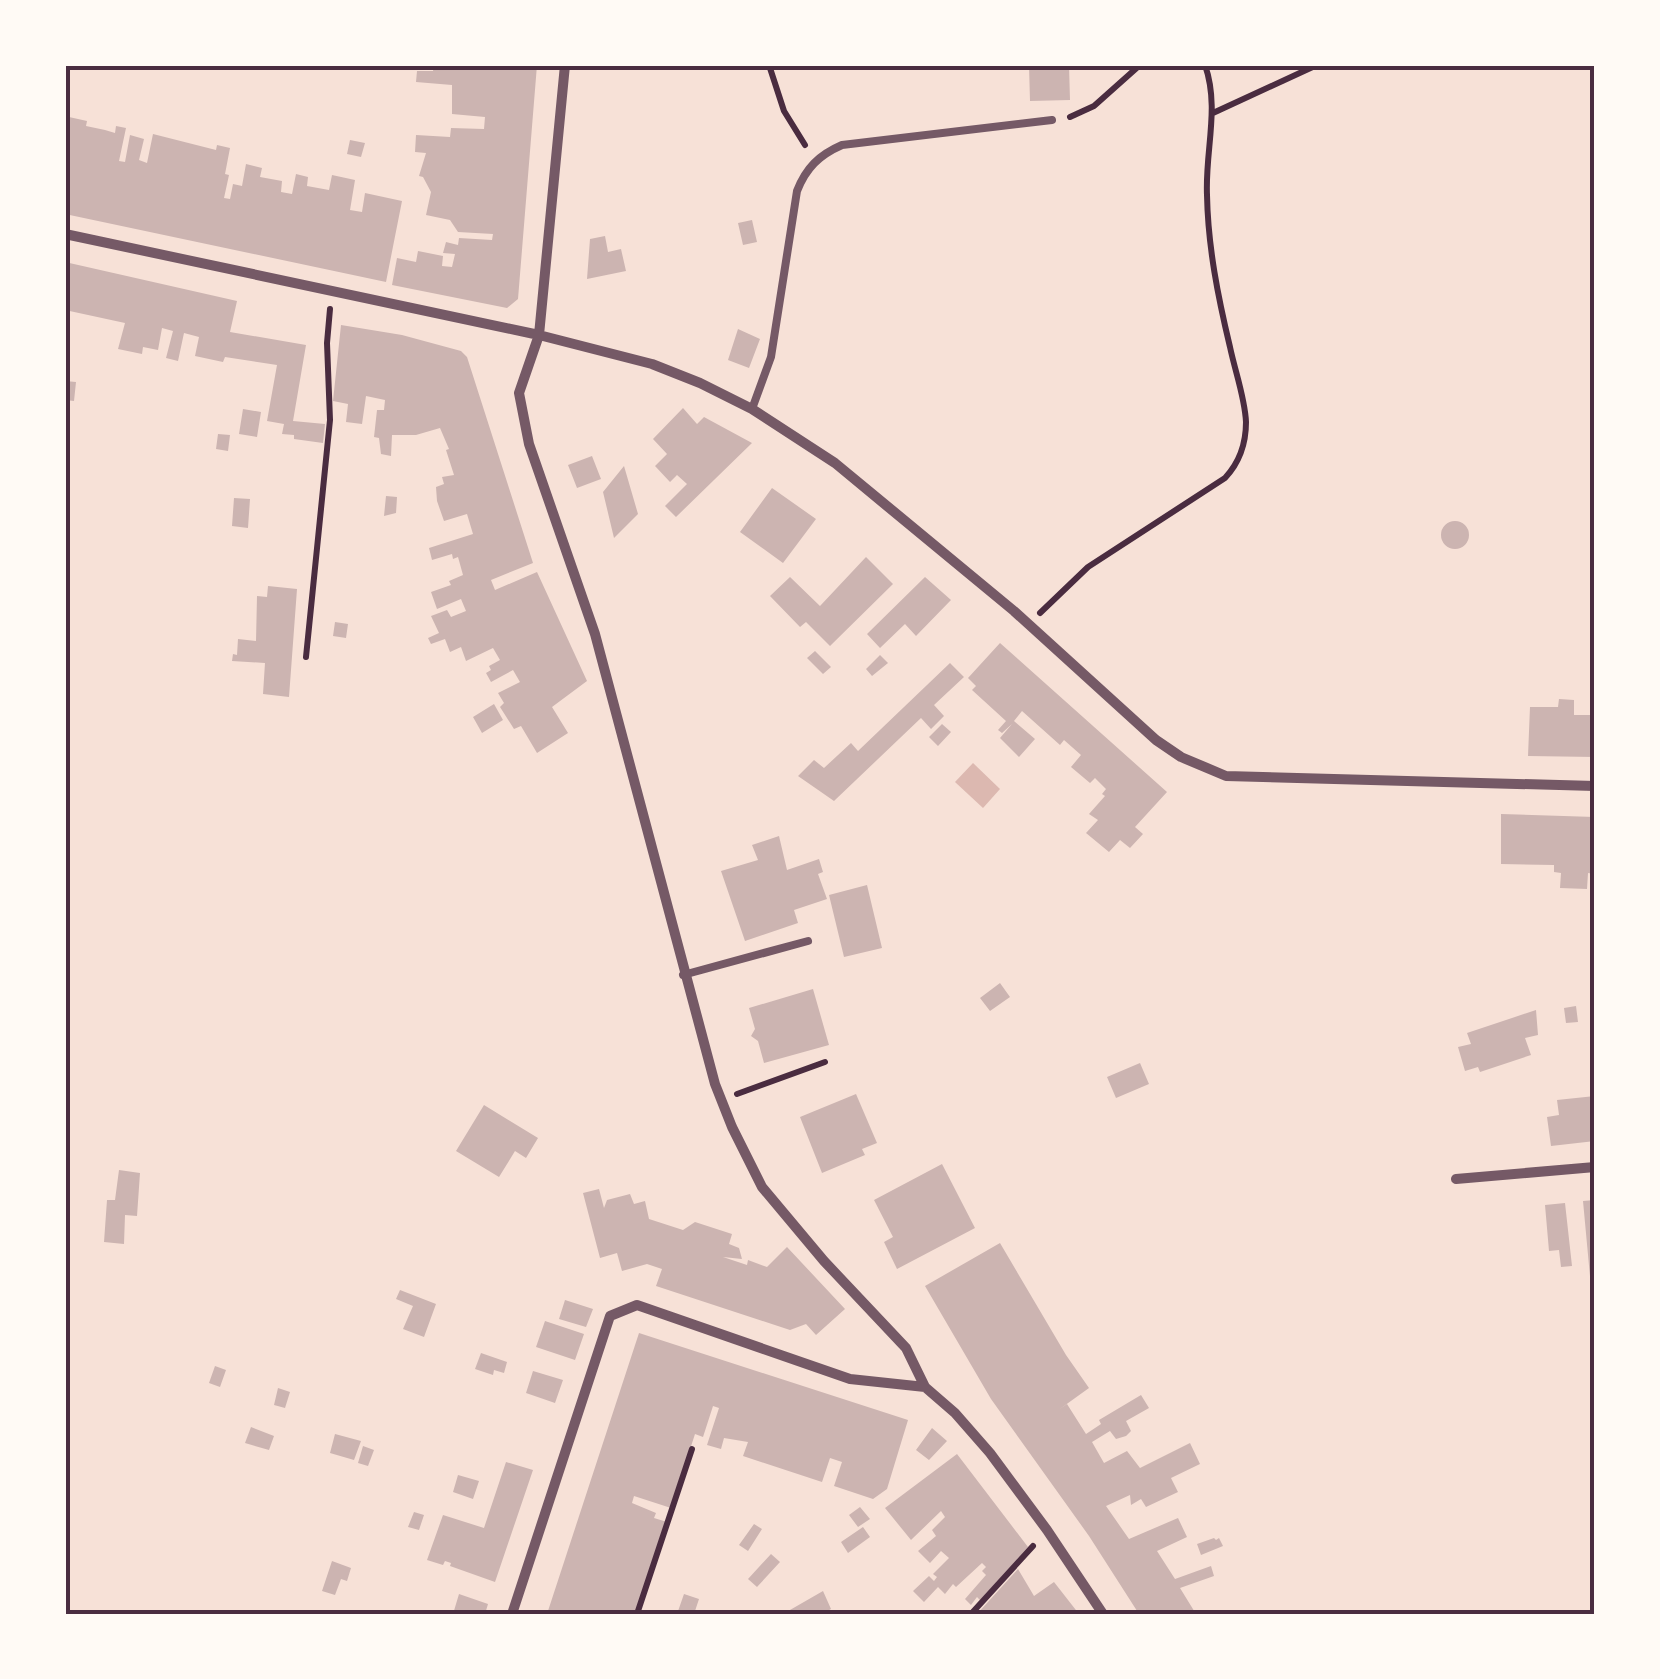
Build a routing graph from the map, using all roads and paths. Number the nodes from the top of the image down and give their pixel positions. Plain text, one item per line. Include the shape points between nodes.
1 (565, 65) edge
2 (769, 65) edge
3 (1140, 65) edge
4 (1204, 65) edge
5 (1317, 65) edge
6 (1213, 113) junction
7 (1052, 120) joint
8 (815, 160) junction
9 (65, 234) edge
10 (331, 291) junction
11 (540, 334) junction
12 (752, 409) junction
13 (1028, 624) junction
14 (306, 657) dead end
15 (1595, 786) edge
16 (808, 941) dead end
17 (685, 974) junction
18 (825, 1062) dead end
19 (722, 1100) junction
20 (1595, 1168) edge
21 (1456, 1179) dead end
22 (925, 1386) junction
23 (692, 1449) dead end
24 (1048, 1530) junction
25 (512, 1614) edge
26 (637, 1614) edge
27 (970, 1614) edge
28 (1103, 1614) edge

1 - 11 street
2 - 8 path via 784,111
3 - 7 path via 1094,106
4 - 6 path
5 - 6 path
6 - 13 path via 1208,204 1214,278 1246,420 1242,451 1224,478 1088,567
7 - 8 lane via 842,145
8 - 12 lane via 796,192 771,357
9 - 10 street
10 - 11 street
10 - 14 path via 330,420
11 - 12 street via 652,364
11 - 17 street via 519,393 529,444 595,634
12 - 13 street via 835,463
13 - 15 street via 1156,740 1226,776
16 - 17 lane
17 - 19 street
18 - 19 path
19 - 22 street via 762,1186 906,1348
20 - 21 street
22 - 24 street via 982,1444
22 - 25 street via 850,1378 637,1305 610,1316
23 - 26 path
24 - 27 path
24 - 28 street

